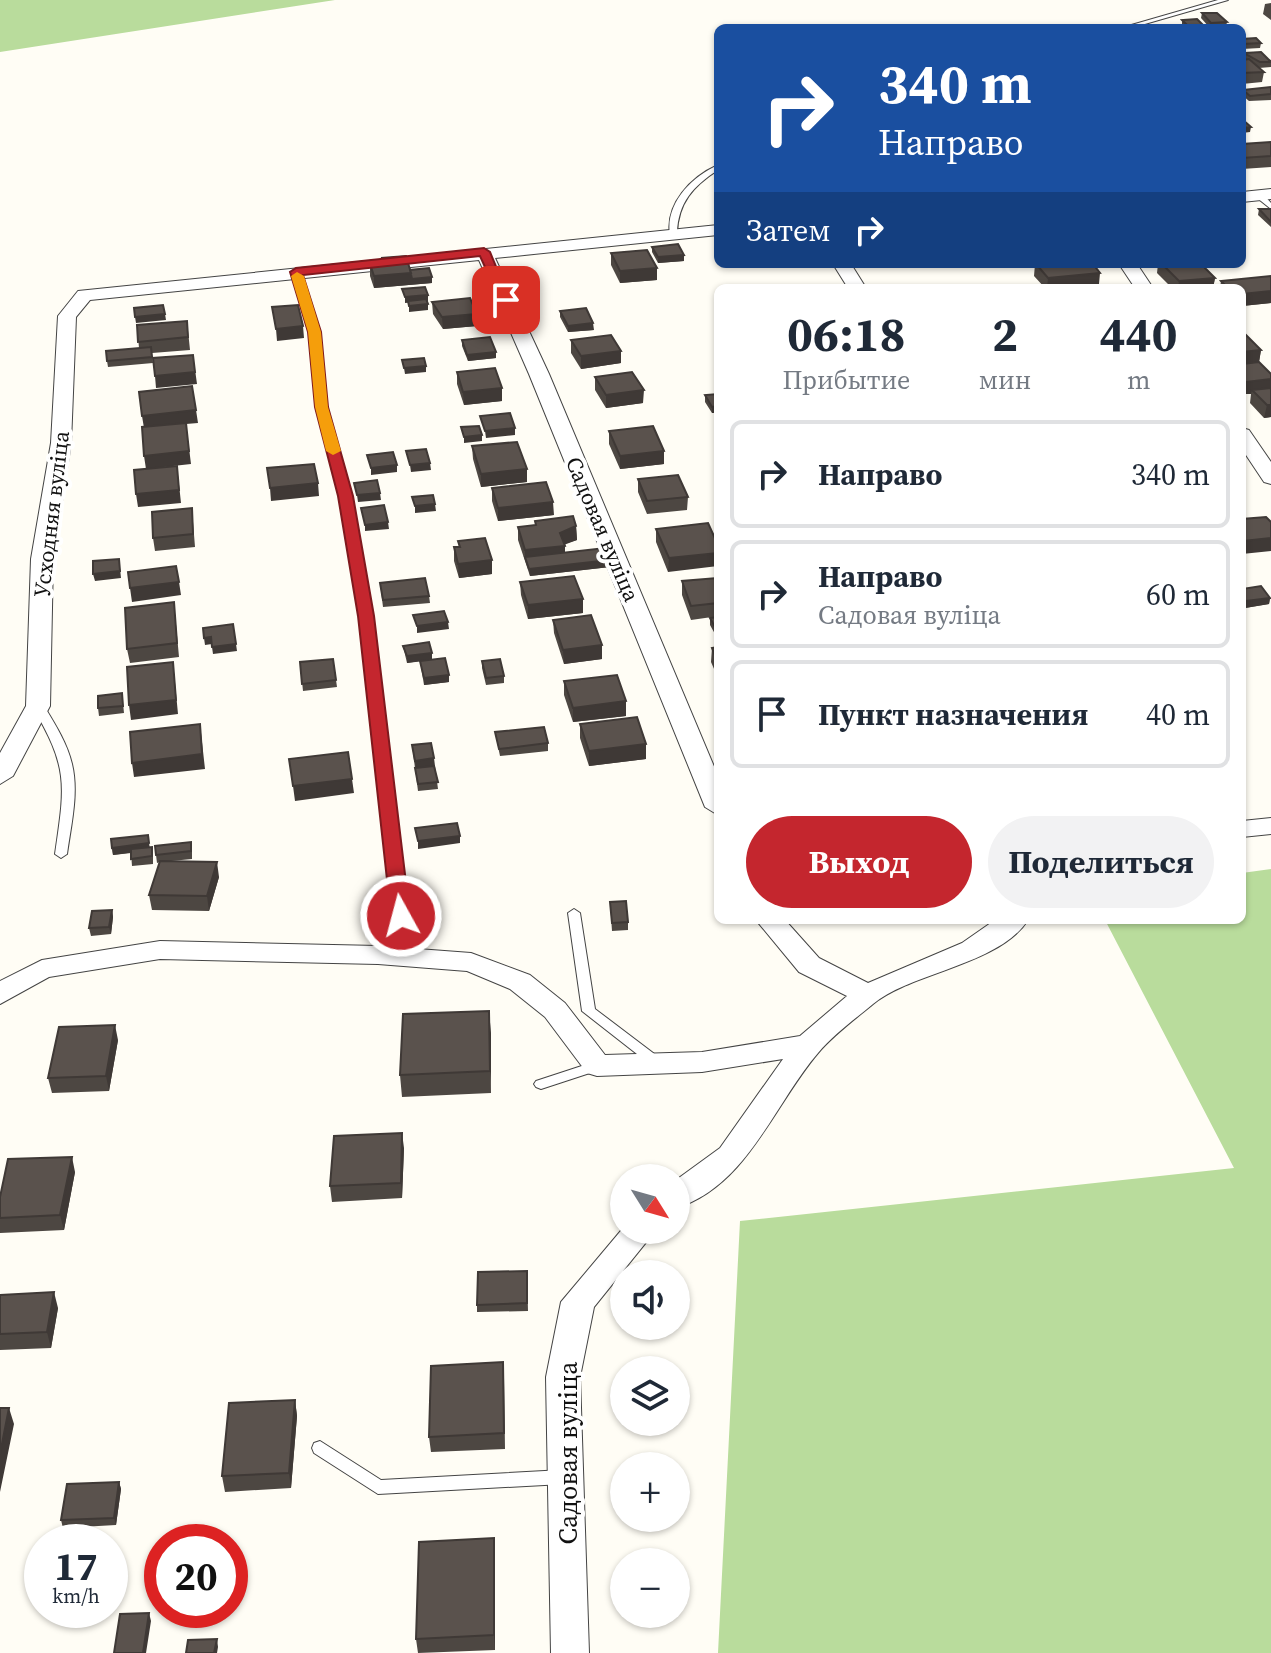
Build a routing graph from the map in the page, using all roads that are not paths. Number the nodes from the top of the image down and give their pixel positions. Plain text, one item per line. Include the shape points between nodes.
1 (1225, 0) edge
2 (1138, 24) edge
3 (714, 170) edge
4 (714, 230) edge
5 (673, 233) junction
6 (484, 252) junction
7 (296, 272) junction
8 (1246, 440) edge
9 (1271, 478) edge
10 (38, 706) junction
11 (0, 776) edge
12 (714, 797) edge
13 (1271, 826) edge
14 (1246, 829) edge
15 (61, 854) dead end
16 (574, 913) dead end
17 (773, 924) edge
18 (1008, 924) edge
19 (422, 958) junction
20 (0, 994) edge
21 (867, 994) junction
22 (808, 1045) junction
23 (597, 1066) junction
24 (662, 1066) junction
25 (541, 1084) dead end
26 (690, 1186) edge
27 (628, 1244) edge
28 (320, 1448) dead end
29 (567, 1476) junction
30 (570, 1653) edge

1 - 2 lane
3 - 5 lane via 684,192 673,214
4 - 5 street
5 - 6 street
6 - 7 street
6 - 12 street, Садовая вуліца
7 - 10 street, Усходняя вуліца via 84,295 67,316 61,443 42,559
7 - 19 lane via 314,332 322,407 346,496 366,616 401,916
8 - 9 street
10 - 11 street, Усходняя вуліца
10 - 15 lane via 63,745 71,781
13 - 14 street
16 - 24 lane via 589,1011
17 - 21 street via 809,965
18 - 21 street via 972,949
19 - 20 street via 160,950 42,969
19 - 23 street via 471,962 520,982 555,1010
21 - 22 street
22 - 24 street
22 - 26 street via 731,1156
23 - 24 street
23 - 25 lane
27 - 29 street, Садовая вуліца via 578,1302 563,1377
28 - 29 lane via 378,1487
29 - 30 street, Садовая вуліца

